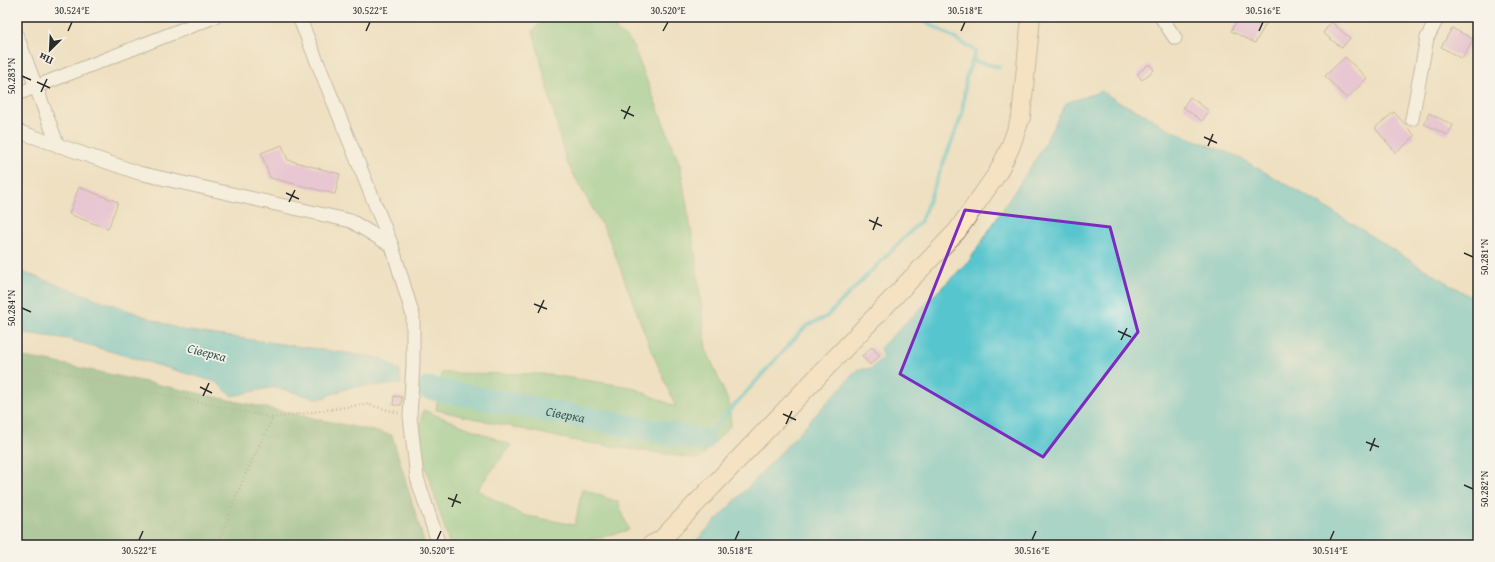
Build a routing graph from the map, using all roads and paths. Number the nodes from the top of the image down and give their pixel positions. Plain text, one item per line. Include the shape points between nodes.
1 (214, 17) edge
2 (300, 17) edge
3 (1031, 17) edge
4 (1161, 17) edge
5 (1438, 17) edge
6 (17, 36) edge
7 (1175, 38) dead end
8 (36, 87) junction
9 (17, 94) edge
10 (1412, 120) dead end
11 (17, 131) edge
12 (58, 146) junction
13 (392, 246) junction
14 (17, 368) edge
15 (410, 416) junction
16 (273, 418) junction
17 (17, 488) edge
18 (39, 545) edge
19 (217, 545) edge
20 (439, 545) edge
21 (651, 545) edge

1 - 8 street
2 - 13 street
3 - 21 street via 1021,117 997,174 957,231 661,540
4 - 7 street
5 - 10 street via 1427,38
6 - 8 street
8 - 9 street
8 - 12 street
11 - 12 street
12 - 13 street via 139,173 351,221
13 - 15 street via 413,316
14 - 16 path via 45,370
15 - 16 path via 366,404
15 - 20 street via 417,478
16 - 19 path via 244,477
17 - 18 path via 40,538

